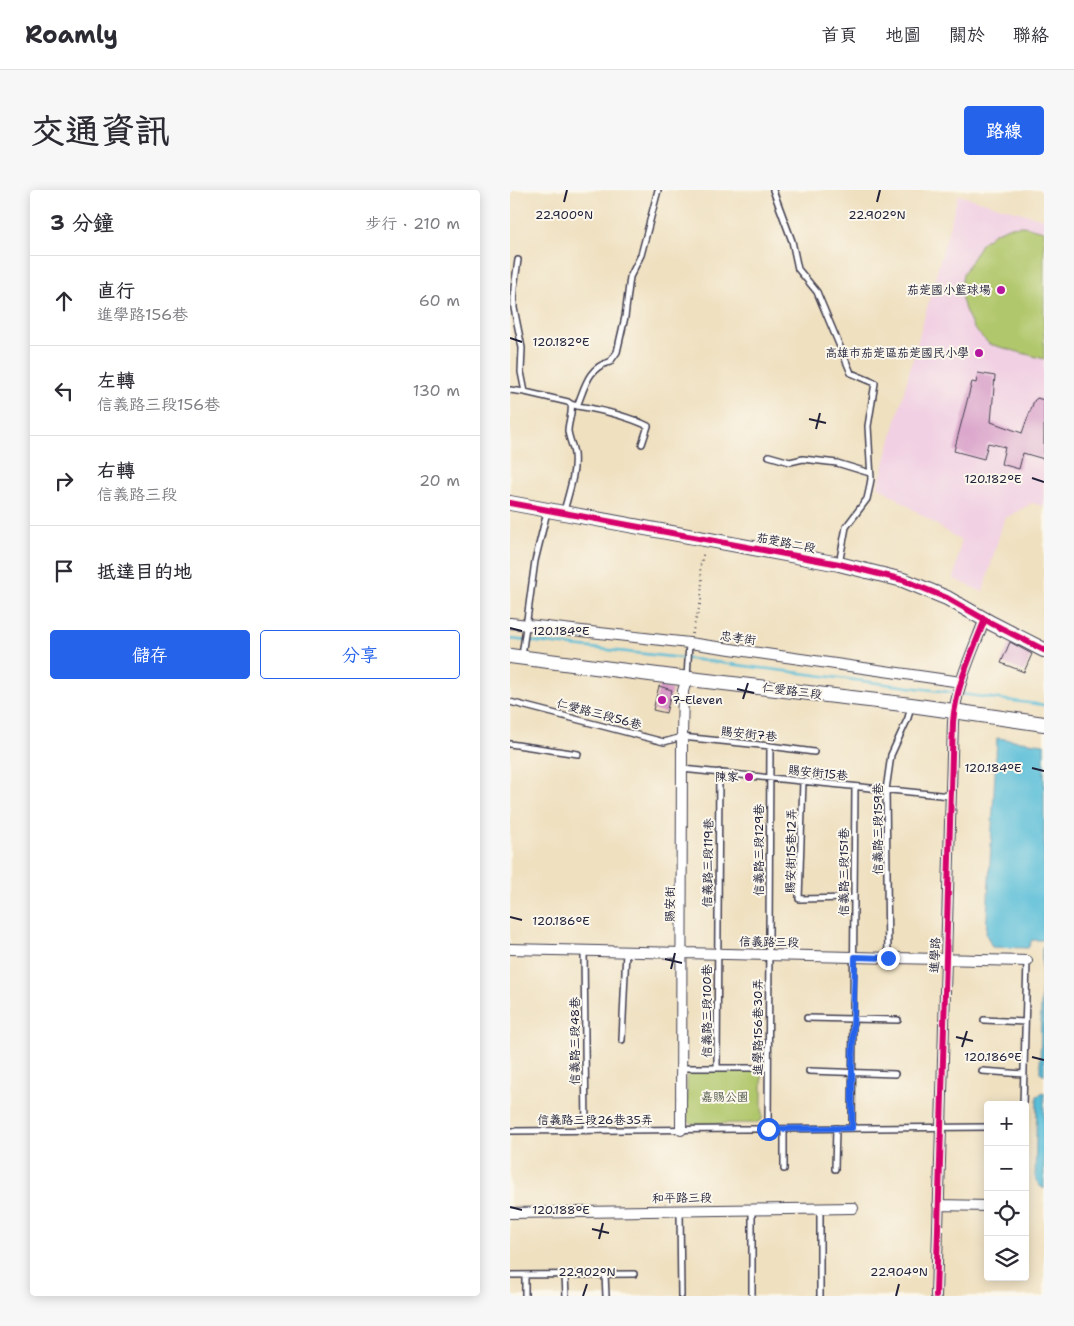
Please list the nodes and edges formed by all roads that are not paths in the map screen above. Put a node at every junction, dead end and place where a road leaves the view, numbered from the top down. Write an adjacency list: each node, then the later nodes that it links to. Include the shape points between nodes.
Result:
1 (773, 190): 9 (lane, via 792,241 798,269 817,292 851,373 874,383 868,426)
2 (658, 191): 6 (lane, via 641,255 630,277 617,352 610,362 593,369)
3 (518, 260): 5 (lane, via 514,308 522,348 521,372)
4 (510, 390): 5 (lane)
5 (525, 392): 6 (lane)
6 (574, 405): 7 (lane, via 615,413 648,426); 12 (lane, via 568,430 574,455 572,479)
7 (642, 444)
8 (769, 456): 9 (lane, via 790,462 803,459 837,463)
9 (870, 473): 13 (lane, via 867,499 846,527)
10 (510, 503): 11 (street, 茄萣路二段)
11 (548, 510): 12 (street, 茄萣路二段); 16 (lane)
12 (564, 512): 13 (street, 茄萣路二段)
13 (839, 564): 14 (street, 茄萣路二段, via 903,580 947,598)
14 (985, 619): 18 (street, 茄萣路二段); 21 (street, 進學路)
15 (510, 623): 16 (street, 忠孝街)
16 (525, 628): 17 (street, 忠孝街); 19 (lane)
17 (689, 647): 20 (lane); 21 (street, 忠孝街)
18 (1044, 650)
19 (518, 654): 20 (street, 仁愛路三段)
20 (687, 673): 23 (street, 仁愛路三段); 26 (street, 賜安街, via 683,691)
21 (960, 684): 24 (street, 進學路)
22 (510, 702): 26 (lane, 仁愛路三段56巷, via 664,742)
23 (911, 705): 24 (street, 仁愛路三段); 36 (lane, 信義路三段159巷, via 890,755)
24 (955, 706): 25 (street, 仁愛路三段); 37 (street, 進學路)
25 (1044, 724)
26 (682, 737): 28 (lane, 賜安街7巷); 31 (street, 賜安街)
27 (510, 744): 30 (lane)
28 (770, 746): 29 (lane, 賜安街7巷); 33 (lane, 信義路三段129巷)
29 (814, 752)
30 (578, 754)
31 (682, 769): 32 (lane, 賜安街15巷); 42 (street, 賜安街)
32 (719, 772): 33 (lane, 賜安街15巷); 43 (lane, 信義路三段119巷)
33 (770, 778): 34 (lane, 賜安街15巷); 44 (lane, 信義路三段129巷)
34 (803, 781): 35 (lane, 賜安街15巷); 38 (lane, 賜安街15巷12弄, via 799,899)
35 (855, 786): 36 (lane, 賜安街15巷); 38 (lane, 信義路三段151巷)
36 (886, 790): 37 (lane, 賜安街15巷); 46 (lane, 信義路三段159巷)
37 (951, 796): 47 (street, 進學路)
38 (853, 898): 45 (lane, 信義路三段151巷)
39 (510, 948): 40 (street, 信義路三段)
40 (584, 950): 41 (street, 信義路三段); 72 (lane, 信義路三段48巷)
41 (626, 951): 42 (street, 信義路三段); 54 (lane)
42 (682, 953): 43 (street, 信義路三段); 55 (street, 賜安街)
43 (717, 954): 44 (street, 信義路三段); 56 (lane, 信義路三段100巷)
44 (769, 955): 45 (street, 信義路三段); 57 (lane, 進學路156巷30弄)
45 (855, 957): 46 (street, 信義路三段); 50 (lane, 信義路三段151巷)
46 (888, 958): 47 (street, 信義路三段)
47 (946, 959): 48 (street, 信義路三段); 64 (street, 進學路)
48 (1027, 961): 53 (lane)
49 (807, 1018): 50 (lane)
50 (854, 1019): 51 (lane); 59 (lane, 信義路三段151巷)
51 (898, 1020)
52 (984, 1020): 53 (lane)
53 (1026, 1022): 62 (lane)
54 (622, 1040)
55 (681, 1068): 56 (lane); 70 (street, 賜安街)
56 (717, 1068): 57 (lane)
57 (768, 1068): 68 (lane, 進學路156巷30弄)
58 (809, 1071): 59 (lane)
59 (852, 1071): 61 (lane); 67 (lane, 信義路三段151巷)
60 (982, 1071): 62 (lane)
61 (894, 1074)
62 (1024, 1074): 63 (lane)
63 (1023, 1101)
64 (941, 1127): 65 (lane, 信義路三段26巷35弄); 67 (lane, 信義路三段26巷35弄); 75 (street, 進學路)
65 (984, 1127)
66 (836, 1128): 67 (lane, 信義路三段26巷35弄); 69 (lane, 信義路三段26巷35弄); 74 (lane)
67 (852, 1128)
68 (768, 1129): 69 (lane, 信義路三段26巷35弄); 70 (lane, 信義路三段26巷35弄)
69 (784, 1129): 73 (lane)
70 (680, 1130): 72 (lane, 信義路三段26巷35弄)
71 (510, 1131): 72 (lane, 信義路三段26巷35弄)
72 (586, 1131)
73 (784, 1169)
74 (835, 1169)
75 (938, 1205): 76 (street); 93 (street, 進學路)
76 (984, 1206)
77 (820, 1208): 78 (street, 和平路三段); 79 (street, 和平路三段); 92 (lane)
78 (853, 1208)
79 (752, 1210): 80 (street, 和平路三段); 91 (lane)
80 (680, 1211): 81 (street, 和平路三段); 90 (lane)
81 (510, 1213)
82 (565, 1274): 83 (lane); 86 (lane); 88 (lane)
83 (605, 1274): 84 (lane); 89 (lane)
84 (634, 1274)
85 (510, 1275): 86 (lane)
86 (524, 1275): 87 (lane)
87 (525, 1296)
88 (566, 1296)
89 (606, 1296)
90 (681, 1296)
91 (752, 1296)
92 (820, 1296)
93 (936, 1296)

